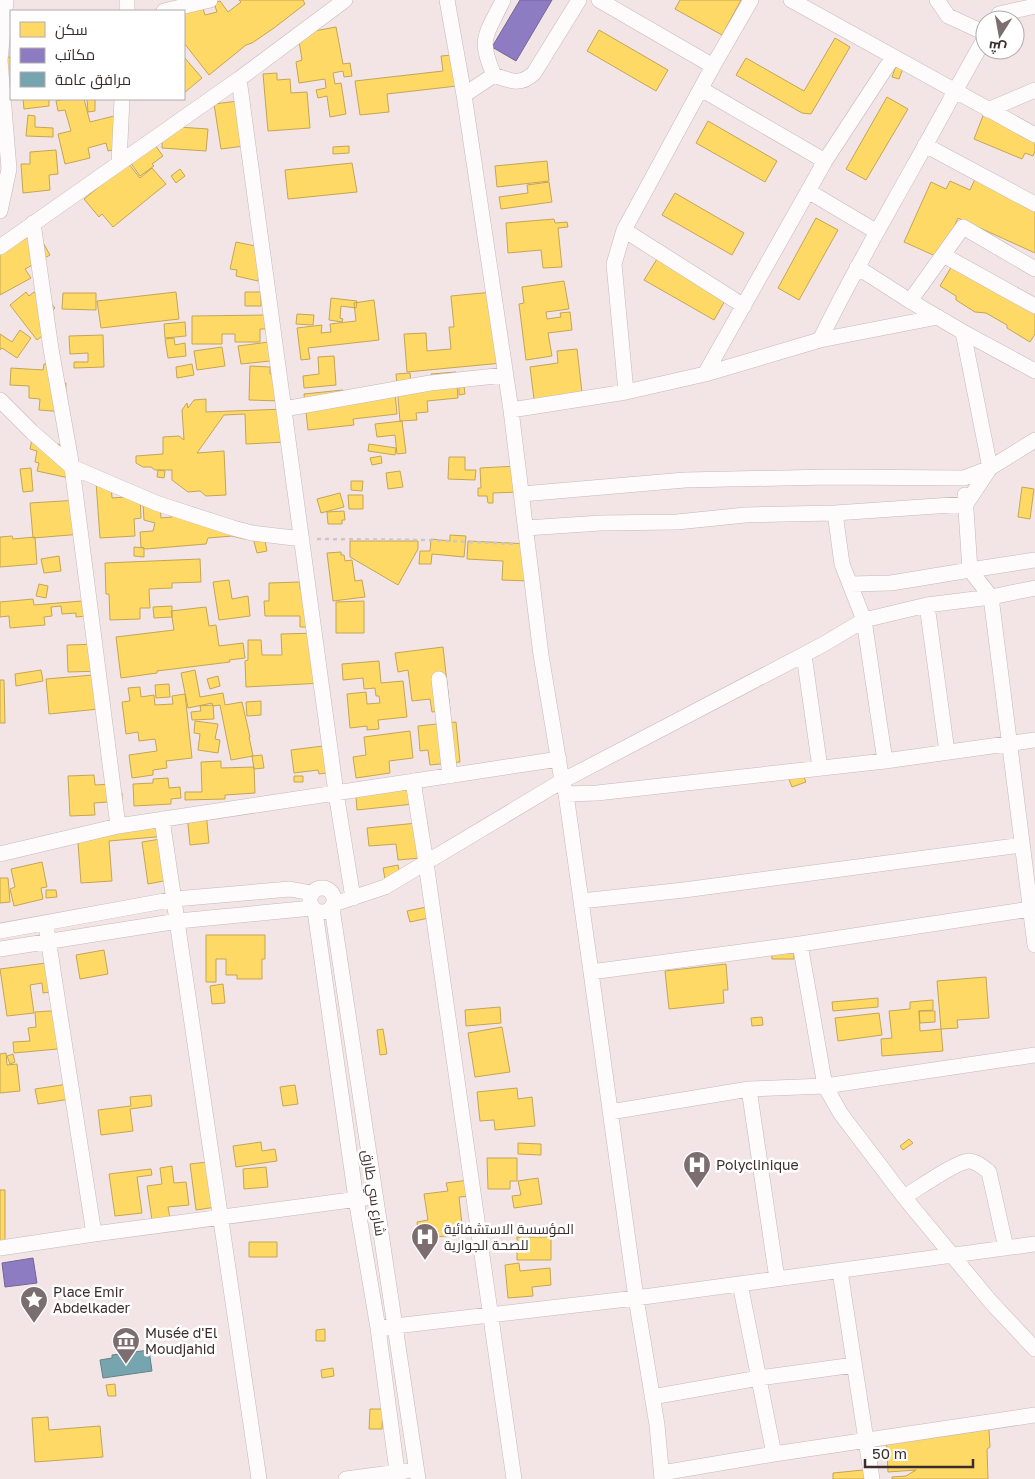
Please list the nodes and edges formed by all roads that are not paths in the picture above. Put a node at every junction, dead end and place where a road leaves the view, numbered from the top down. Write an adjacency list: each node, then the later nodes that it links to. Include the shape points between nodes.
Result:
1 (6, 0): 15 (street)
2 (210, 0): 12 (street)
3 (345, 0): 20 (street)
4 (447, 0): 24 (street)
5 (503, 0): 19 (street, via 484,44)
6 (580, 0): 19 (street, via 534,73 527,79 510,81)
7 (599, 0): 18 (street)
8 (751, 0): 18 (street)
9 (790, 0): 17 (street)
10 (937, 0): 14 (street, via 948,16)
11 (1035, 6): 13 (street)
12 (168, 10)
13 (1005, 10)
14 (975, 28)
15 (7, 49): 33 (street, via 0,60 9,169)
16 (975, 55): 22 (street)
17 (893, 57): 22 (street); 29 (street)
18 (713, 66): 21 (street)
19 (494, 76): 24 (street)
20 (239, 79): 30 (street); 52 (street)
21 (701, 89): 29 (street); 35 (street)
22 (954, 91): 26 (street); 28 (street)
23 (1032, 93): 26 (street)
24 (464, 95): 49 (street)
25 (122, 100): 30 (street)
26 (988, 110): 27 (street)
27 (1035, 136)
28 (926, 145): 32 (street); 36 (street)
29 (825, 161): 31 (street)
30 (119, 163): 34 (street)
31 (808, 192): 36 (street); 42 (street)
32 (1035, 204)
33 (0, 211)
34 (34, 223): 37 (street); 55 (street, via 51,349)
35 (624, 230): 42 (street); 50 (street, via 614,264)
36 (877, 232): 39 (street)
37 (0, 246)
38 (943, 255): 40 (street, via 963,227); 41 (street); 43 (street)
39 (857, 266): 41 (street); 46 (street)
40 (1035, 269)
41 (910, 301): 44 (street)
42 (744, 306): 48 (street)
43 (1035, 306)
44 (938, 317): 45 (street); 46 (street)
45 (962, 332): 47 (street); 56 (street)
46 (820, 340): 48 (street)
47 (1035, 371)
48 (706, 374): 50 (street)
49 (505, 375): 52 (street, via 430,383); 53 (street)
50 (626, 392): 53 (street)
51 (0, 400): 55 (street)
52 (284, 409): 62 (street)
53 (511, 410): 58 (street)
54 (1035, 440): 56 (street)
55 (72, 467): 62 (street, via 156,503 233,528); 83 (street)
56 (990, 468): 57 (street); 59 (street)
57 (964, 478): 58 (street, via 685,480); 59 (street)
58 (522, 494): 61 (street)
59 (966, 504): 60 (street); 64 (street)
60 (835, 513): 61 (street); 65 (street, via 842,564)
61 (526, 528): 75 (street, via 541,655)
62 (302, 539): 81 (street)
63 (1035, 560): 64 (street)
64 (970, 570): 65 (street, via 891,582); 67 (street)
65 (850, 584): 69 (street)
66 (1035, 588): 67 (street)
67 (991, 597): 68 (street); 73 (street)
68 (927, 605): 69 (street); 74 (street)
69 (864, 620): 70 (street); 76 (street)
70 (804, 655): 77 (street); 80 (street)
71 (439, 679): 78 (street)
72 (1035, 740): 73 (street)
73 (1009, 744): 74 (street); 84 (street)
74 (947, 752): 76 (street)
75 (559, 758): 78 (street); 80 (street)
76 (885, 760): 77 (street)
77 (820, 768): 80 (street, via 597,793)
78 (450, 776): 79 (street)
79 (413, 781): 81 (street); 86 (street)
80 (564, 788): 86 (street); 90 (street)
81 (336, 793): 82 (street); 88 (street)
82 (162, 820): 83 (street); 89 (street)
83 (118, 826): 85 (street)
84 (1022, 845): 90 (street); 92 (street)
85 (0, 854)
86 (426, 863): 88 (street, via 384,887); 119 (street)
87 (311, 893): 89 (street, via 290,889); 91 (street, via 326,888 333,894); 93 (street, via 309,901)
88 (352, 898): 91 (street)
89 (175, 899): 94 (street); 95 (street)
90 (581, 901): 101 (street)
91 (333, 906): 93 (street, via 322,913); 106 (street, شارع سي طارق)
92 (1030, 909): 98 (street); 99 (street)
93 (313, 910): 94 (street); 108 (street, شارع سي طارق)
94 (178, 921): 97 (street); 109 (street)
95 (45, 924): 96 (street); 97 (street)
96 (0, 931)
97 (48, 942): 100 (street); 110 (street)
98 (800, 944): 101 (street); 103 (street)
99 (1035, 946)
100 (0, 949)
101 (591, 972): 105 (street)
102 (1035, 1055): 103 (street)
103 (825, 1086): 104 (street); 107 (street, via 841,1114)
104 (749, 1089): 105 (street); 116 (street)
105 (610, 1112): 118 (street)
106 (375, 1197): 108 (street); 120 (street, شارع سي طارق)
107 (904, 1197): 113 (street, via 956,1165 968,1161 978,1164 989,1172); 114 (street)
108 (356, 1199): 109 (street); 121 (street, شارع سي طارق)
109 (220, 1218): 110 (street); 132 (street)
110 (94, 1234): 112 (street)
111 (1035, 1244): 113 (street)
112 (0, 1248)
113 (1006, 1248): 114 (street)
114 (953, 1255): 115 (street); 122 (street, via 990,1302)
115 (840, 1271): 116 (street); 123 (street)
116 (777, 1279): 117 (street)
117 (740, 1284): 118 (street); 124 (street)
118 (636, 1298): 119 (street); 125 (street)
119 (490, 1315): 120 (street); 134 (street)
120 (396, 1326): 121 (street); 129 (street, شارع سي طارق)
121 (378, 1328): 130 (street, شارع سي طارق)
122 (1035, 1349)
123 (854, 1365): 124 (street); 127 (street)
124 (759, 1378): 125 (street); 128 (street)
125 (652, 1397): 131 (street)
126 (1035, 1415): 127 (street)
127 (865, 1440): 128 (street); 135 (street)
128 (774, 1454): 131 (street)
129 (417, 1474): 130 (street)
130 (398, 1475): 133 (street)
131 (662, 1476)
132 (259, 1479)
133 (346, 1479)
134 (514, 1479)
135 (872, 1479)

